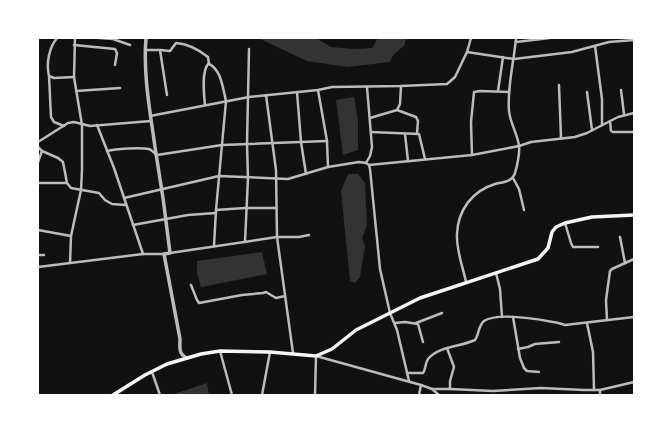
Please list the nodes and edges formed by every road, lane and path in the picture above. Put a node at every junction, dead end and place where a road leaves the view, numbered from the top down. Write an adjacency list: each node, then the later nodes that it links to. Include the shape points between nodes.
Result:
1 (57, 38): 20 (street, via 49,53)
2 (75, 38): 9 (street)
3 (99, 38): 10 (street, via 113,39)
4 (146, 38): 13 (street)
5 (471, 38): 15 (street)
6 (550, 38): 7 (street)
7 (516, 40): 17 (street)
8 (634, 40): 11 (street)
9 (74, 45): 19 (street, via 115,48); 21 (street)
10 (130, 45)
11 (595, 46): 17 (street, via 566,53); 48 (street, via 602,99)
12 (249, 49): 35 (street)
13 (145, 50): 14 (street); 41 (street)
14 (160, 50): 18 (street, via 170,51 176,43 190,45 208,57); 33 (street)
15 (467, 52): 16 (street); 23 (street, via 455,77 447,84)
16 (503, 57): 17 (street); 30 (street)
17 (514, 58): 31 (street)
18 (209, 62): 36 (street, via 216,69); 37 (street, via 205,71)
19 (115, 65)
20 (49, 76): 21 (street); 47 (street, via 51,117 54,122)
21 (74, 77): 28 (street)
22 (559, 85): 54 (street)
23 (401, 86): 24 (street); 38 (street)
24 (367, 87): 26 (street, via 332,87); 42 (street)
25 (120, 88): 28 (street)
26 (318, 90): 29 (street); 55 (street)
27 (622, 90): 40 (street)
28 (76, 91): 45 (street)
29 (298, 92): 34 (street); 58 (street)
30 (498, 92): 31 (street); 66 (street, via 477,91 473,95)
31 (509, 92): 61 (street, via 509,112)
32 (587, 92): 49 (street)
33 (167, 95)
34 (266, 95): 35 (street); 57 (street)
35 (249, 97): 36 (street); 59 (street)
36 (226, 101): 37 (street); 60 (street)
37 (205, 105): 41 (street)
38 (397, 110): 42 (street); 52 (street, via 416,117)
39 (634, 113): 40 (street)
40 (624, 114): 44 (street)
41 (150, 116): 43 (street)
42 (370, 118): 50 (street)
43 (151, 121): 46 (street); 65 (street)
44 (610, 121): 48 (street); 51 (street, via 613,132)
45 (82, 125): 46 (street); 47 (street, via 74,122); 80 (street)
46 (96, 125): 64 (street)
47 (64, 126): 56 (street)
48 (602, 126): 49 (street)
49 (592, 130): 54 (street, via 575,137)
50 (371, 132): 53 (street); 70 (street, via 372,148)
51 (634, 132)
52 (417, 133): 53 (street); 67 (street, via 420,135)
53 (405, 134): 68 (street)
54 (561, 138): 61 (street)
55 (327, 141): 58 (street); 71 (street)
56 (38, 142)
57 (273, 142): 58 (street); 59 (street); 75 (street)
58 (301, 142): 72 (street)
59 (247, 144): 60 (street); 74 (street)
60 (222, 145): 65 (street); 73 (street)
61 (519, 146): 66 (street); 76 (street, via 516,171)
62 (38, 147): 63 (street)
63 (42, 151): 69 (street); 78 (street, via 63,162)
64 (107, 151): 65 (street, via 119,148 149,149); 81 (street)
65 (157, 155): 79 (street)
66 (472, 155): 67 (street)
67 (425, 159): 68 (street)
68 (408, 161): 70 (street)
69 (38, 162)
70 (367, 164): 71 (street, via 359,162); 112 (street, via 370,169 380,269)
71 (328, 167): 72 (street)
72 (306, 174): 75 (street, via 288,179)
73 (218, 176): 74 (street); 79 (street); 86 (street)
74 (248, 178): 75 (street); 83 (street)
75 (276, 178): 84 (street)
76 (512, 178): 85 (street, via 519,189); 109 (street, via 486,187 466,205 457,234)
77 (38, 183): 78 (street)
78 (67, 183): 80 (street, via 71,188)
79 (162, 189): 81 (street); 88 (street)
80 (81, 190): 82 (street, via 98,193 112,204); 93 (street)
81 (124, 198): 82 (street)
82 (126, 205): 90 (street)
83 (245, 208): 84 (street); 86 (street); 96 (street)
84 (276, 208): 95 (street)
85 (524, 210)
86 (216, 212): 88 (street); 97 (street)
87 (634, 215): 89 (main road, via 600,216)
88 (166, 219): 90 (street); 99 (street)
89 (565, 223): 98 (street, via 573,247); 108 (main road, via 552,232 548,248 538,259)
90 (133, 225): 100 (street)
91 (38, 230): 93 (street)
92 (309, 235): 95 (street)
93 (71, 236): 105 (street)
94 (620, 237): 106 (street)
95 (277, 238): 96 (street); 111 (street)
96 (245, 242): 97 (street)
97 (214, 246): 99 (street)
98 (598, 246)
99 (170, 253): 101 (street)
100 (142, 254): 101 (street); 105 (street)
101 (164, 254): 129 (street, via 180,348 182,355)
102 (38, 255): 103 (street)
103 (44, 255)
104 (634, 259): 106 (street)
105 (70, 263): 107 (street)
106 (625, 263): 117 (street, via 610,271 606,300)
107 (38, 267)
108 (496, 273): 109 (main road); 114 (street)
109 (466, 282): 112 (main road, via 420,298)
110 (191, 285): 111 (street, via 200,303 263,292 276,298)
111 (285, 296): 127 (street)
112 (390, 313): 118 (street); 128 (main road, via 356,330 332,349)
113 (442, 313): 119 (street)
114 (502, 317): 116 (street); 123 (street, via 484,321 474,340)
115 (634, 317): 117 (street)
116 (513, 318): 120 (street, via 562,325); 124 (street)
117 (607, 320): 120 (street)
118 (394, 323): 119 (street); 132 (street)
119 (416, 323): 121 (street)
120 (588, 323): 138 (street, via 594,362)
121 (423, 342)
122 (559, 342): 124 (street, via 535,344)
123 (447, 348): 132 (street, via 429,358 423,373); 136 (street, via 454,367)
124 (518, 349): 131 (street, via 524,368 531,372)
125 (220, 351): 126 (main road); 129 (main road); 142 (street)
126 (270, 352): 127 (main road); 143 (street)
127 (293, 354): 128 (main road)
128 (316, 356): 133 (street); 144 (street)
129 (187, 358): 130 (main road)
130 (152, 372): 140 (main road); 141 (street)
131 (539, 372)
132 (407, 373): 133 (street)
133 (408, 381): 135 (street)
134 (634, 382): 139 (street)
135 (422, 385): 137 (street); 145 (street)
136 (450, 389): 137 (street); 138 (street)
137 (433, 390): 146 (street); 147 (street)
138 (594, 390): 139 (street)
139 (600, 390): 148 (street)
140 (116, 394)
141 (160, 395)
142 (232, 395)
143 (262, 395)
144 (315, 395)
145 (419, 395)
146 (433, 395)
147 (439, 395)
148 (600, 395)

